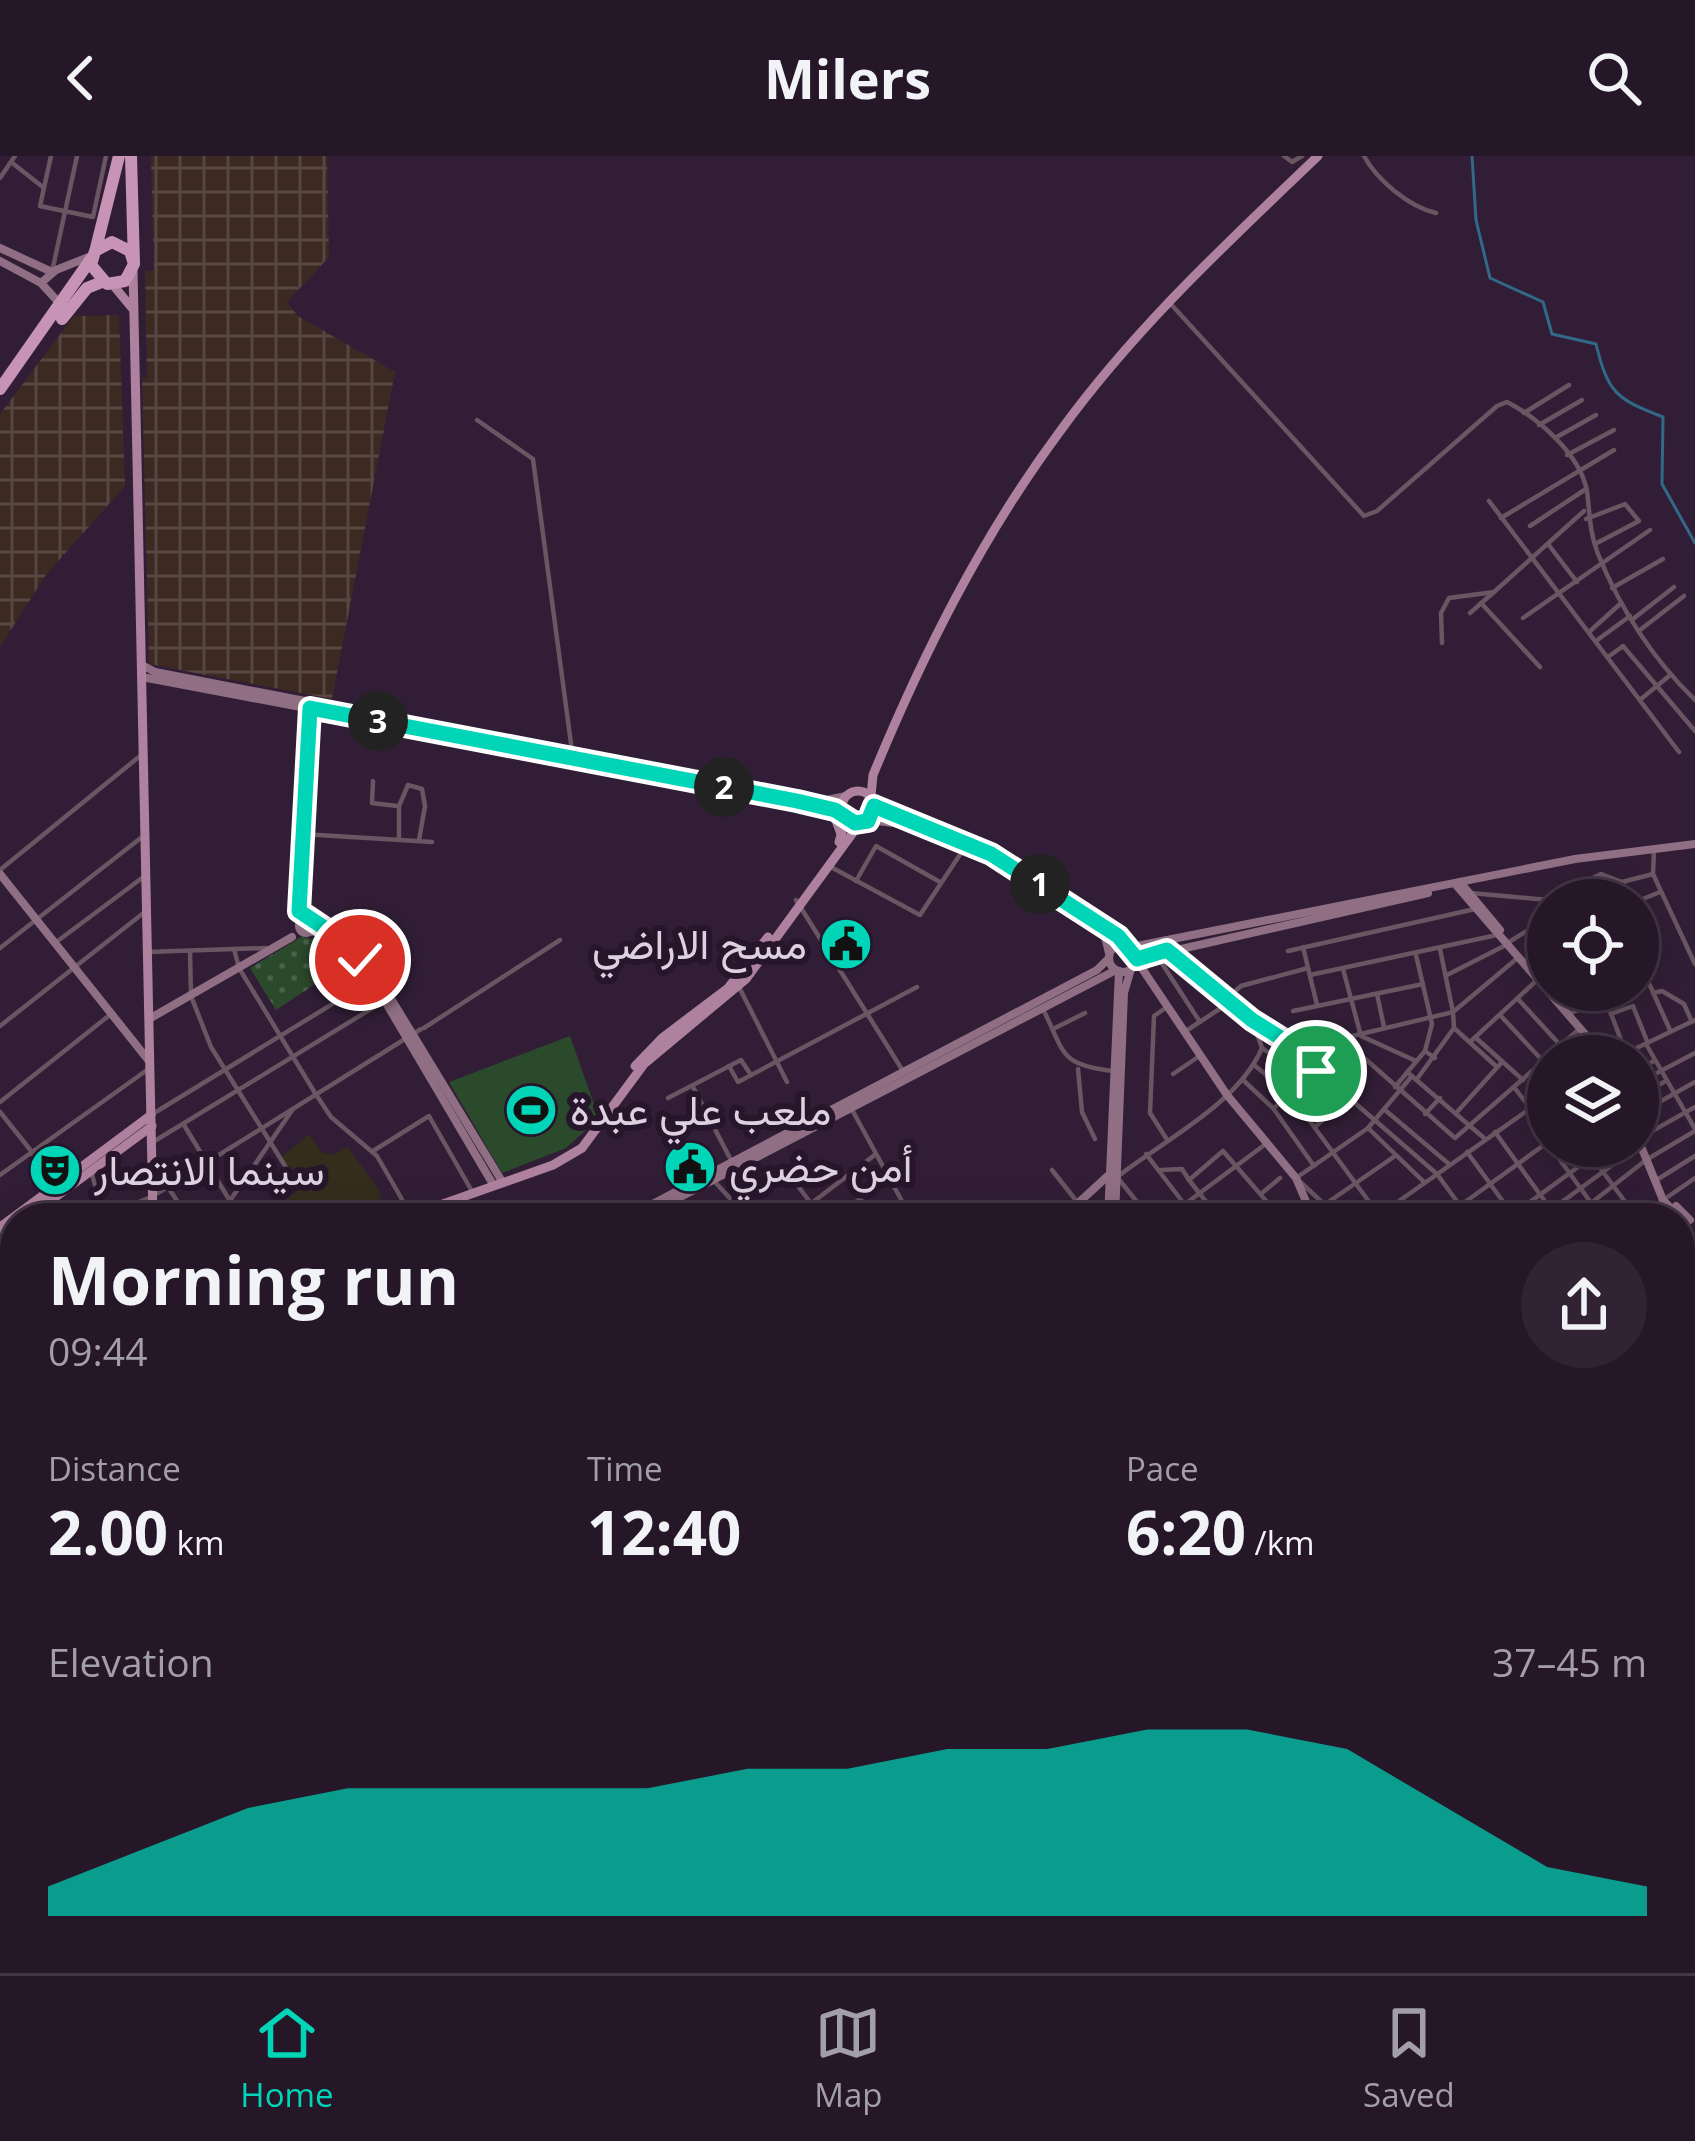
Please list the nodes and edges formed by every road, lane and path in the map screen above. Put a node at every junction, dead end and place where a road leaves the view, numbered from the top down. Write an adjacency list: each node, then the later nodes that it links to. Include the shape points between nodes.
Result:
1 (51, 156): 12 (street)
2 (77, 156): 13 (street)
3 (106, 156): 13 (street, via 93,218)
4 (119, 156): 16 (highway)
5 (131, 156): 18 (highway)
6 (1284, 156): 7 (street)
7 (1302, 156)
8 (1318, 156): 22 (main road)
9 (1364, 156): 14 (street, via 1382,184)
10 (14, 159): 11 (street); 12 (street)
11 (0, 178)
12 (44, 188): 13 (street, via 40,206)
13 (65, 212): 19 (street)
14 (1436, 213)
15 (0, 248): 19 (street)
16 (93, 255): 18 (highway, via 119,243); 19 (street); 20 (highway, via 93,272); 23 (highway)
17 (0, 261): 21 (street)
18 (133, 267): 20 (highway); 24 (main road)
19 (52, 272): 21 (street)
20 (107, 283): 24 (main road); 28 (highway, via 80,295)
21 (41, 284): 23 (street)
22 (1168, 301): 29 (street, via 1364,516 1502,403); 76 (main road, via 1008,505 919,670)
23 (62, 306): 26 (highway)
24 (134, 313): 66 (main road)
25 (1569, 386): 29 (street)
26 (0, 389)
27 (1582, 400): 32 (street)
28 (0, 401)
29 (1524, 412): 32 (street)
30 (1596, 415): 34 (street)
31 (478, 420): 73 (street, via 532,459)
32 (1539, 424): 34 (street)
33 (1614, 430): 36 (street)
34 (1555, 438): 36 (street)
35 (1614, 450): 37 (street)
36 (1568, 455): 37 (street)
37 (1576, 470): 38 (street); 41 (street)
38 (1586, 489): 40 (street); 42 (street)
39 (1489, 501): 41 (street)
40 (1585, 515): 44 (street); 45 (street); 45 (street, via 1625,504 1639,521)
41 (1501, 518): 46 (street)
42 (1530, 526)
43 (1650, 530): 48 (street)
44 (1547, 543): 46 (street); 49 (street)
45 (1594, 544): 48 (street)
46 (1529, 558): 52 (street); 53 (street)
47 (1663, 559): 51 (street)
48 (1603, 565): 49 (street); 51 (street)
49 (1577, 582): 53 (street)
50 (1674, 586): 58 (street)
51 (1612, 587): 56 (street)
52 (1493, 592): 55 (street); 63 (street, via 1449,598)
53 (1559, 594): 59 (street); 61 (street)
54 (1684, 596): 60 (street)
55 (1481, 603): 57 (street); 65 (street)
56 (1621, 603): 58 (street); 61 (street)
57 (1470, 613)
58 (1631, 617): 60 (street); 62 (street)
59 (1523, 618)
60 (1640, 631): 67 (street)
61 (1589, 632): 62 (street)
62 (1596, 641): 64 (street)
63 (1442, 643)
64 (1608, 657): 68 (street, via 1623,646); 69 (street)
65 (1540, 667)
66 (142, 671): 71 (street); 73 (street); 75 (main road)
67 (1670, 676): 68 (street); 70 (street)
68 (1656, 686): 69 (street); 72 (street)
69 (1641, 699): 74 (street)
70 (1695, 700)
71 (310, 708): 79 (street); 84 (street)
72 (1695, 731)
73 (572, 751): 78 (street, via 822,801)
74 (1679, 752)
75 (142, 756): 85 (main road); 94 (street)
76 (873, 776): 78 (main road); 80 (main road)
77 (373, 781): 81 (street, via 371,803)
78 (851, 793): 80 (main road); 82 (main road)
79 (797, 801): 82 (street); 87 (main road, via 834,815)
80 (873, 801): 83 (main road); 117 (street, via 991,854)
81 (399, 806): 86 (street); 88 (street, via 408,785 422,789)
82 (845, 816): 83 (main road); 87 (main road)
83 (864, 822): 91 (street); 93 (main road)
84 (302, 834): 86 (street); 111 (street)
85 (145, 835): 97 (main road); 110 (street)
86 (399, 838): 88 (street)
87 (841, 839): 107 (main road)
88 (419, 840): 89 (street)
89 (433, 842)
90 (1695, 844): 92 (street)
91 (965, 847): 103 (street); 129 (street, via 1104,933)
92 (1654, 852): 96 (street); 104 (street, via 1575,859)
93 (829, 866): 102 (street); 107 (main road)
94 (0, 872): 110 (street)
95 (1601, 874): 98 (street); 99 (street); 100 (street)
96 (1653, 874): 101 (street); 105 (street)
97 (146, 876): 109 (main road); 115 (street)
98 (1593, 879)
99 (1603, 879)
100 (1614, 879)
101 (1634, 879)
102 (856, 881): 103 (street, via 918,915); 103 (street, via 876,846)
103 (942, 883)
104 (1461, 886): 106 (street); 108 (street); 116 (street); 117 (street); 123 (street)
105 (1660, 892): 133 (street)
106 (1527, 898)
107 (798, 903): 144 (main road); 169 (street)
108 (1475, 909): 113 (street); 118 (street)
109 (146, 911): 126 (main road); 134 (street)
110 (35, 918): 115 (street); 119 (street)
111 (304, 923): 120 (street); 136 (street, via 334,934)
112 (1527, 932): 116 (street)
113 (1497, 935): 116 (street); 122 (street)
114 (560, 940): 189 (street)
115 (55, 943): 134 (street)
116 (1507, 943): 130 (street); 141 (street)
117 (1130, 946): 129 (street); 131 (street)
118 (1304, 947): 125 (street); 140 (street)
119 (0, 948)
120 (272, 948): 121 (street); 135 (street)
121 (234, 949): 124 (street); 135 (street)
122 (1440, 949): 127 (street); 141 (street)
123 (1167, 950): 131 (street); 155 (street)
124 (190, 951): 126 (street); 151 (street)
125 (1288, 951)
126 (147, 952): 171 (main road)
127 (1416, 955): 138 (street); 145 (street)
128 (1527, 955): 130 (street)
129 (1109, 956): 139 (street); 214 (street, via 1097,970)
130 (1521, 958): 132 (street); 164 (street)
131 (1135, 963): 137 (street); 139 (street); 297 (street, via 1124,993)
132 (1527, 964)
133 (1695, 964)
134 (75, 966): 166 (street); 175 (street)
135 (239, 968): 151 (street); 187 (street)
136 (366, 968): 143 (street); 189 (street)
137 (1144, 969): 158 (street); 174 (street, via 1159,958)
138 (1343, 969): 140 (street); 152 (street)
139 (1118, 971): 142 (street); 147 (street)
140 (1309, 972): 155 (street, via 1241,986); 156 (street)
141 (1445, 975): 164 (street)
142 (1095, 978): 147 (street, via 1114,982); 157 (street)
143 (370, 981): 154 (street); 187 (street)
144 (737, 984): 203 (street); 308 (main road, via 650,1058 582,1148)
145 (1423, 984): 149 (street); 170 (street)
146 (916, 987): 169 (street)
147 (1119, 992): 213 (street)
148 (1659, 992): 173 (street, via 1684,1004)
149 (1377, 994): 152 (street); 176 (street)
150 (1527, 994): 153 (street)
151 (191, 996): 171 (street); 211 (street)
152 (1350, 999): 156 (street); 188 (street)
153 (1518, 999): 168 (street); 182 (street)
154 (384, 1001): 189 (street); 200 (street)
155 (1228, 1001): 172 (street); 174 (street)
156 (1318, 1005): 163 (street)
157 (1042, 1006): 179 (street); 214 (street)
158 (1168, 1007): 180 (street); 261 (street, via 1154,1016 1150,1113)
159 (1659, 1007): 181 (street)
160 (1567, 1011): 178 (street)
161 (1610, 1011): 167 (street)
162 (1085, 1012): 179 (street)
163 (1293, 1012)
164 (1453, 1012): 170 (street); 177 (street)
165 (1571, 1012): 178 (street)
166 (111, 1014): 204 (street); 237 (street)
167 (1611, 1014): 185 (street); 186 (street, via 1633,1006)
168 (1500, 1015): 192 (street); 193 (street)
169 (870, 1016): 203 (street); 214 (street)
170 (1431, 1017): 176 (street); 197 (street)
171 (149, 1019): 204 (main road)
172 (1252, 1020): 195 (street); 196 (street)
173 (1694, 1021): 181 (street)
174 (1200, 1022): 180 (street)
175 (0, 1026)
176 (1384, 1028): 188 (street)
177 (1454, 1028): 192 (street); 201 (street)
178 (1581, 1028): 183 (street); 184 (street)
179 (1053, 1029): 209 (street)
180 (1186, 1031): 199 (street)
181 (1670, 1032): 190 (street)
182 (1551, 1035)
183 (1573, 1035)
184 (1588, 1035)
185 (1617, 1035)
186 (1644, 1035)
187 (280, 1036): 200 (street); 211 (street)
188 (1361, 1036): 191 (street); 202 (street)
189 (410, 1037): 231 (street); 308 (street)
190 (1659, 1038)
191 (1345, 1040): 194 (street); 229 (street)
192 (1473, 1040): 207 (street)
193 (1527, 1040)
194 (1337, 1044): 196 (street); 206 (street)
195 (1262, 1048): 205 (street); 219 (street)
196 (1298, 1049): 206 (street)
197 (1425, 1051): 201 (street); 202 (street)
198 (1695, 1053): 212 (street)
199 (1201, 1055): 215 (street); 233 (street)
200 (291, 1057): 230 (street); 231 (street)
201 (1435, 1058): 217 (street)
202 (1416, 1061): 217 (street)
203 (777, 1063): 216 (street); 223 (street)
204 (150, 1065): 253 (main road); 268 (street)
205 (1254, 1065): 220 (street); 234 (street)
206 (1314, 1065): 219 (street); 228 (street)
207 (1499, 1065): 221 (street); 247 (street)
208 (729, 1066): 216 (street, via 741,1060); 216 (street, via 738,1082); 226 (street)
209 (1078, 1067): 213 (street); 260 (street, via 1082,1112)
210 (1659, 1067): 212 (street)
211 (225, 1071): 230 (street); 253 (street)
212 (1661, 1071): 222 (street)
213 (1115, 1072): 297 (street)
214 (905, 1073): 239 (street)
215 (1173, 1074)
216 (752, 1075)
217 (1412, 1076): 229 (street); 236 (street)
218 (1527, 1076): 221 (street)
219 (1304, 1077): 234 (street)
220 (1243, 1080): 233 (street); 243 (street)
221 (1523, 1080): 227 (street)
222 (1666, 1080): 225 (street); 232 (street)
223 (787, 1082)
224 (1695, 1082): 232 (street)
225 (1659, 1084)
226 (692, 1086): 235 (street); 277 (street)
227 (1514, 1088): 240 (street); 251 (street)
228 (1336, 1089)
229 (1397, 1089): 244 (street); 249 (street)
230 (238, 1091): 252 (street); 254 (street)
231 (314, 1093): 241 (street); 266 (street)
232 (1674, 1093): 238 (street); 248 (street)
233 (1227, 1094): 261 (street); 300 (street)
234 (1290, 1094): 243 (street); 255 (street)
235 (668, 1098)
236 (1440, 1098): 247 (street); 249 (street)
237 (0, 1102)
238 (1659, 1102)
239 (848, 1103): 271 (street); 277 (street)
240 (1527, 1105)
241 (295, 1106): 254 (street); 264 (street)
242 (1695, 1107): 248 (street)
243 (1273, 1108): 281 (street)
244 (1385, 1109): 250 (street); 279 (street)
245 (1527, 1109): 259 (street)
246 (0, 1112): 268 (street)
247 (1457, 1112): 251 (street)
248 (1686, 1113): 257 (street); 258 (street)
249 (1425, 1114): 251 (street, via 1455,1138)
250 (1376, 1121): 255 (street, via 1348,1097); 256 (street); 295 (street)
251 (1470, 1124): 262 (street)
252 (184, 1125): 263 (street); 276 (street)
253 (144, 1127): 263 (main road); 291 (main road); 316 (main road)
254 (259, 1127): 264 (street); 276 (street)
255 (1315, 1127): 269 (street)
256 (1368, 1128): 269 (street); 273 (street)
257 (1659, 1129)
258 (1695, 1130): 270 (street)
259 (1495, 1132): 262 (street); 278 (street)
260 (1095, 1138)
261 (1166, 1138): 272 (street)
262 (1484, 1138): 267 (street)
263 (153, 1142): 317 (main road)
264 (268, 1142): 288 (street); 319 (street)
265 (1263, 1146): 280 (street)
266 (373, 1151): 312 (street, via 429,1116); 327 (street)
267 (1466, 1151): 279 (street); 307 (street)
268 (32, 1152): 296 (street); 316 (street)
269 (1333, 1152): 281 (street); 306 (street)
270 (1659, 1152)
271 (876, 1154): 298 (street); 332 (street)
272 (1146, 1154): 290 (street); 297 (street)
273 (1395, 1156): 305 (street); 306 (street)
274 (1695, 1156): 304 (street)
275 (1527, 1158): 278 (street)
276 (206, 1163): 309 (street); 319 (street)
277 (734, 1164): 302 (street); 329 (street)
278 (1518, 1164): 307 (street); 314 (street)
279 (1449, 1165): 295 (street)
280 (1237, 1166): 303 (street, via 1223,1151); 313 (street); 315 (street)
281 (1314, 1166): 300 (street)
282 (1565, 1167): 294 (street)
283 (1578, 1167): 294 (street)
284 (1599, 1167): 292 (street)
285 (1609, 1167): 292 (street)
286 (1638, 1167): 310 (street)
287 (1649, 1167): 304 (street)
288 (287, 1169)
289 (1052, 1170): 335 (street)
290 (1161, 1170): 303 (street, via 1182,1169); 339 (street)
291 (91, 1171): 316 (main road); 323 (street)
292 (1603, 1172): 310 (street); 311 (street)
293 (788, 1173): 332 (street)
294 (1569, 1173): 311 (street); 314 (street)
295 (1437, 1174): 305 (street); 347 (street)
296 (0, 1175)
297 (1113, 1176): 335 (street); 336 (street); 337 (street); 338 (street)
298 (889, 1178): 333 (street); 334 (street)
299 (1280, 1178): 313 (street)
300 (1296, 1178): 343 (street); 344 (street)
301 (1695, 1178): 318 (street)
302 (712, 1179): 330 (street); 331 (street)
303 (1189, 1180): 315 (street)
304 (1655, 1181): 318 (street)
305 (1424, 1182): 346 (street)
306 (1355, 1183): 344 (street); 345 (street)
307 (1490, 1184): 348 (street); 349 (street)
308 (498, 1185): 312 (main road)
309 (168, 1187): 317 (street); 326 (street)
310 (1614, 1188): 354 (street); 355 (street)
311 (1580, 1189): 352 (street); 353 (street)
312 (473, 1193): 328 (main road)
313 (1262, 1193): 342 (street)
314 (1540, 1194): 350 (street); 351 (street)
315 (1200, 1195): 340 (street); 341 (street)
316 (50, 1196): 320 (main road); 321 (main road); 322 (street)
317 (153, 1196): 324 (street); 325 (main road)
318 (1664, 1197): 356 (street); 357 (street)
319 (230, 1201)
320 (39, 1203)
321 (42, 1203)
322 (52, 1203)
323 (99, 1203)
324 (137, 1203)
325 (153, 1203)
326 (178, 1203)
327 (400, 1203)
328 (450, 1203)
329 (656, 1203)
330 (668, 1203)
331 (734, 1203)
332 (812, 1203)
333 (855, 1203)
334 (904, 1203)
335 (1078, 1203)
336 (1082, 1203)
337 (1113, 1203)
338 (1137, 1203)
339 (1184, 1203)
340 (1187, 1203)
341 (1207, 1203)
342 (1270, 1203)
343 (1307, 1203)
344 (1327, 1203)
345 (1369, 1203)
346 (1397, 1203)
347 (1459, 1203)
348 (1464, 1203)
349 (1503, 1203)
350 (1529, 1203)
351 (1546, 1203)
352 (1561, 1203)
353 (1591, 1203)
354 (1593, 1203)
355 (1626, 1203)
356 (1656, 1203)
357 (1669, 1203)

